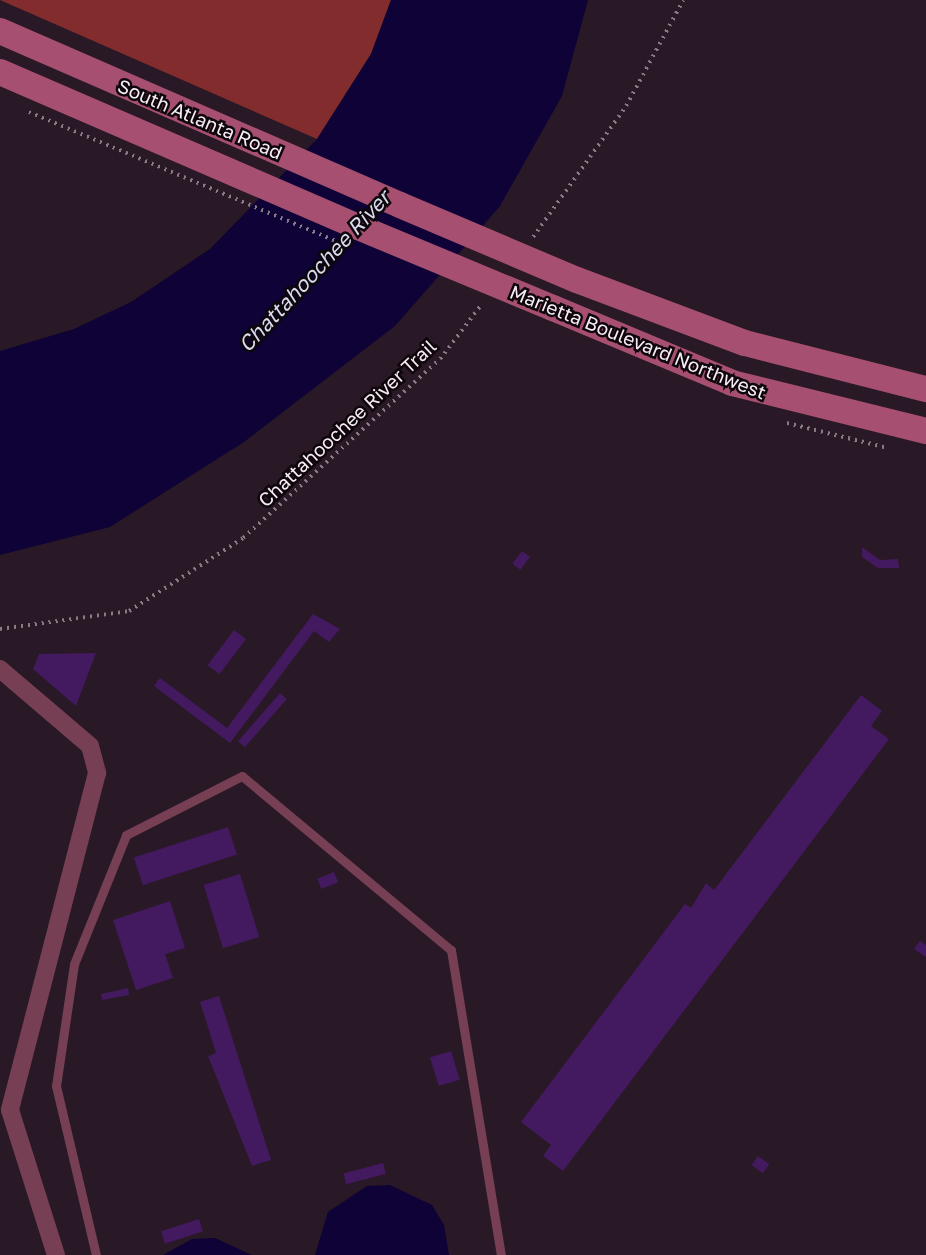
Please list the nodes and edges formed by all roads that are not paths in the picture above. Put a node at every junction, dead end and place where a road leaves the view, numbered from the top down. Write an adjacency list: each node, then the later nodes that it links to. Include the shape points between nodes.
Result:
1 (0, 32): 3 (main road, South Atlanta Road)
2 (0, 72): 4 (main road, South Atlanta Road)
3 (400, 205): 5 (main road, Marietta Boulevard Northwest, bridge, via 577,280 745,343)
4 (353, 236): 6 (main road, Marietta Boulevard Northwest, bridge, via 553,308 732,383)
5 (926, 389)
6 (926, 431)
7 (0, 669): 8 (street, via 90,746 97,773 10,1110)
8 (56, 1255)
9 (96, 1255): 10 (lane, via 56,1086 74,964 126,835 242,776 451,950)
10 (500, 1255)

